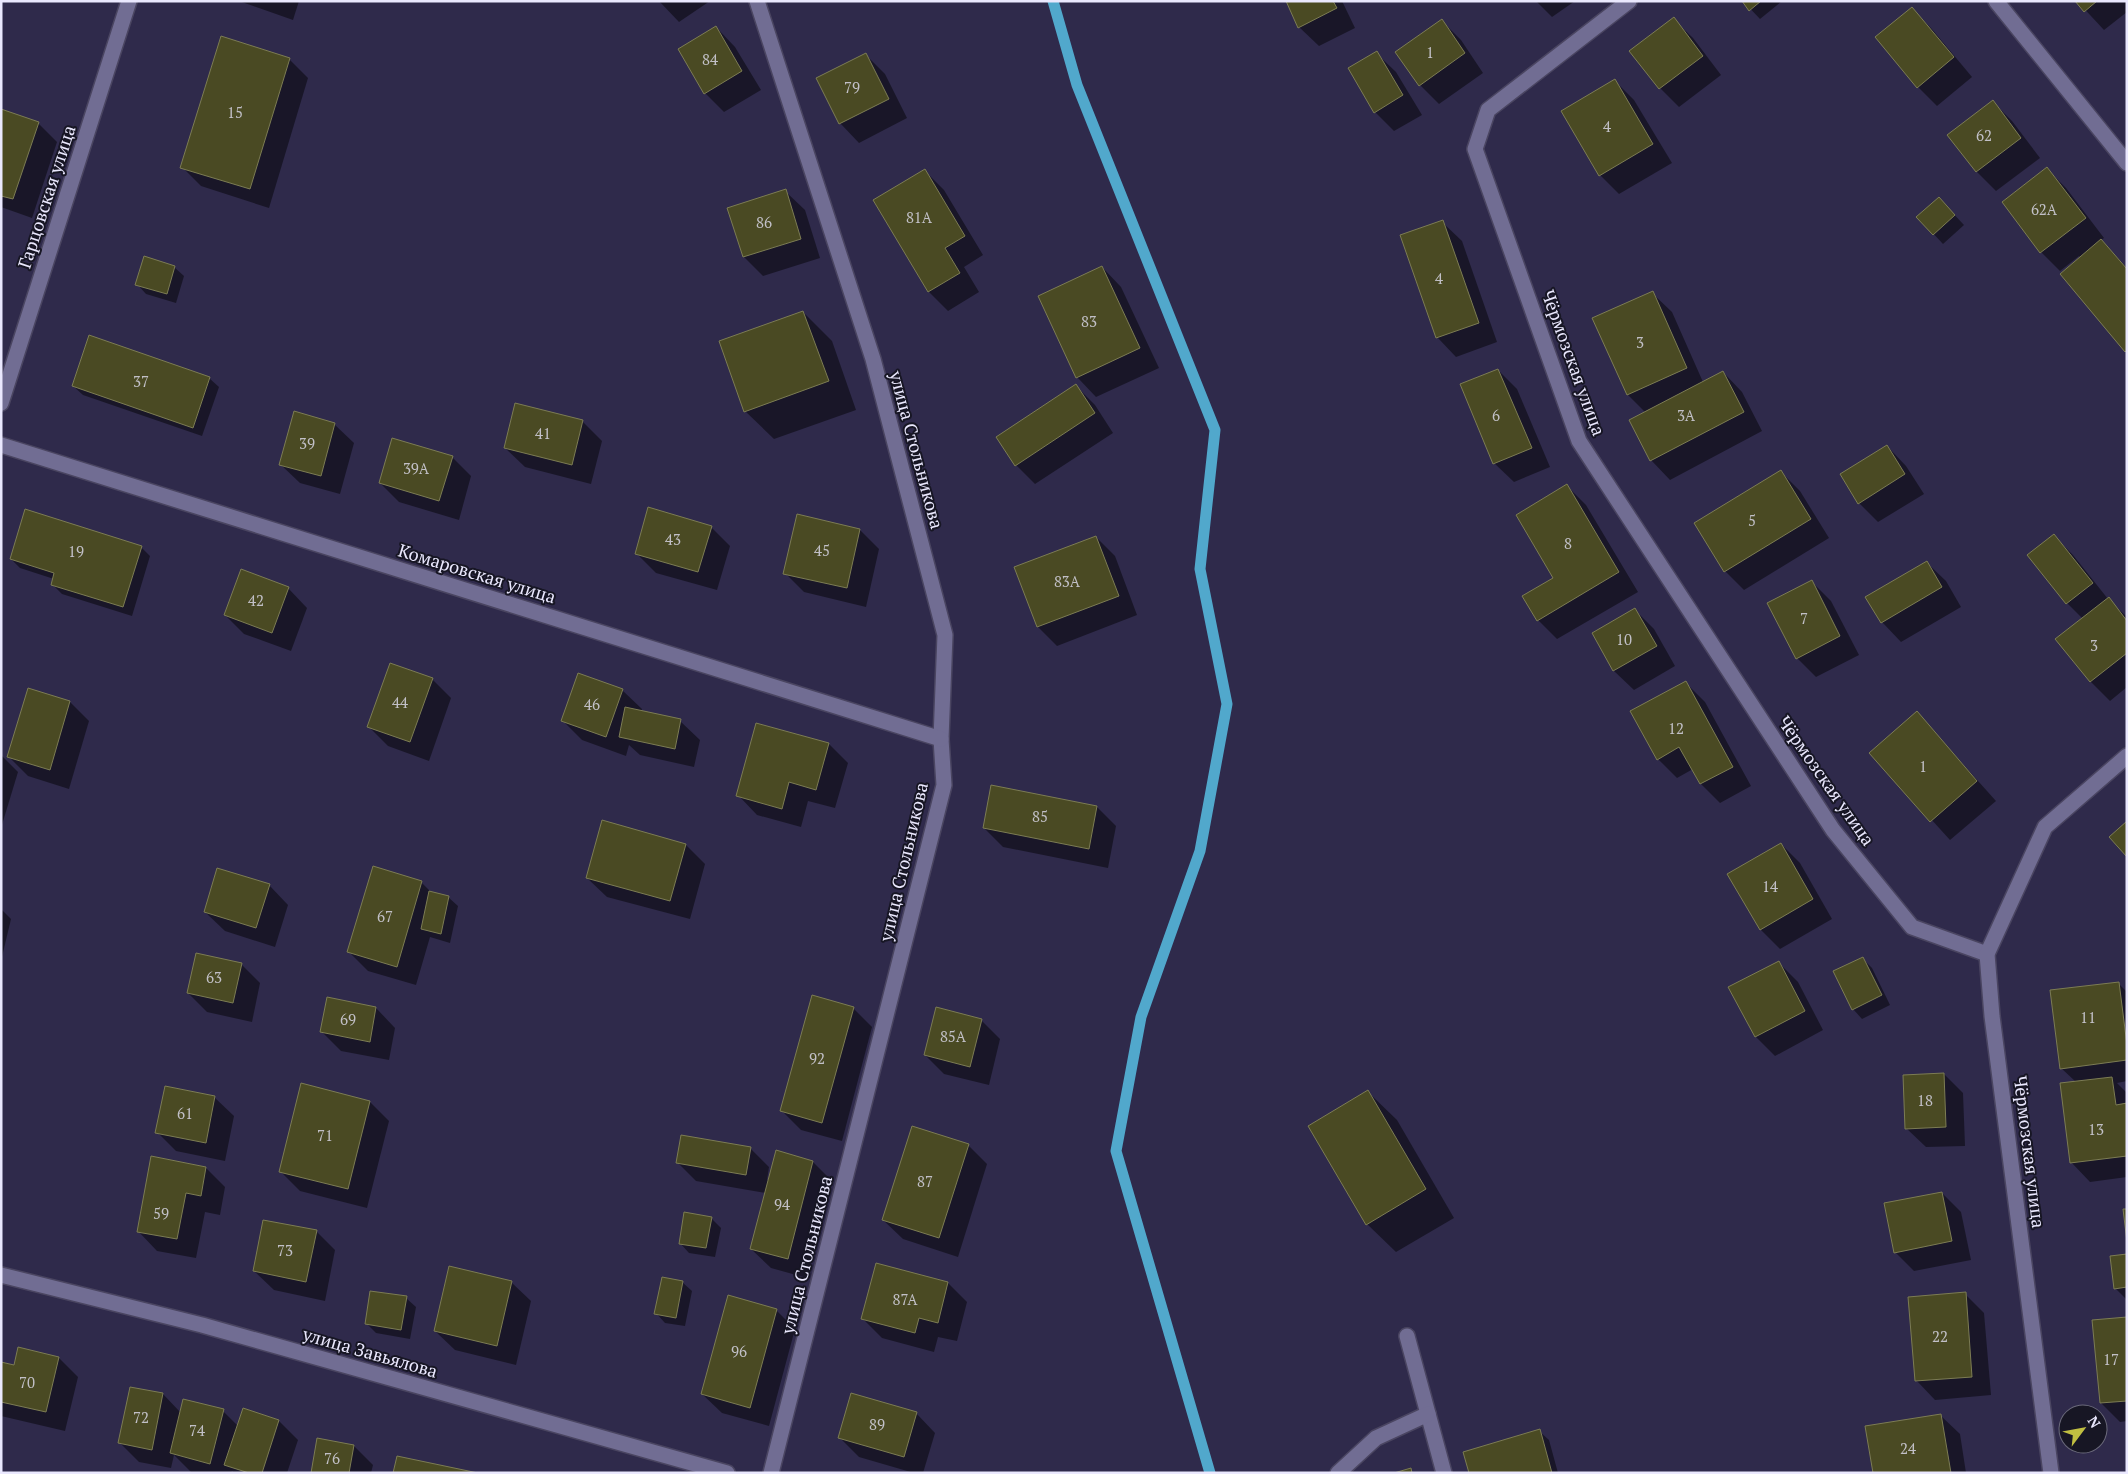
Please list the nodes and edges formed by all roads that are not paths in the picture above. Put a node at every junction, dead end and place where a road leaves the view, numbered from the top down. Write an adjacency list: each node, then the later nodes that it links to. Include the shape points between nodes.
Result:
1 (129, 1): 6 (street, Гарцовская улица)
2 (758, 1): 8 (street, улица Стольникова, via 873,359 945,635)
3 (1629, 1): 10 (street, Чёрмозская улица, via 1488,110 1475,149 1579,441 1833,830 1912,927)
4 (1996, 1): 5 (street)
5 (2127, 163)
6 (1, 403)
7 (1, 445): 8 (street, Комаровская улица)
8 (940, 739): 15 (street, улица Стольникова, via 944,785)
9 (2127, 756): 10 (street, via 2045,827)
10 (1987, 954): 18 (street, Чёрмозская улица, via 1992,1016)
11 (1, 1274): 14 (street, улица Завьялова, via 202,1325)
12 (1407, 1336): 13 (street)
13 (1428, 1414): 16 (street, via 1376,1438); 17 (street)
14 (727, 1473)
15 (771, 1473)
16 (1338, 1473)
17 (1444, 1473)
18 (2051, 1473)

